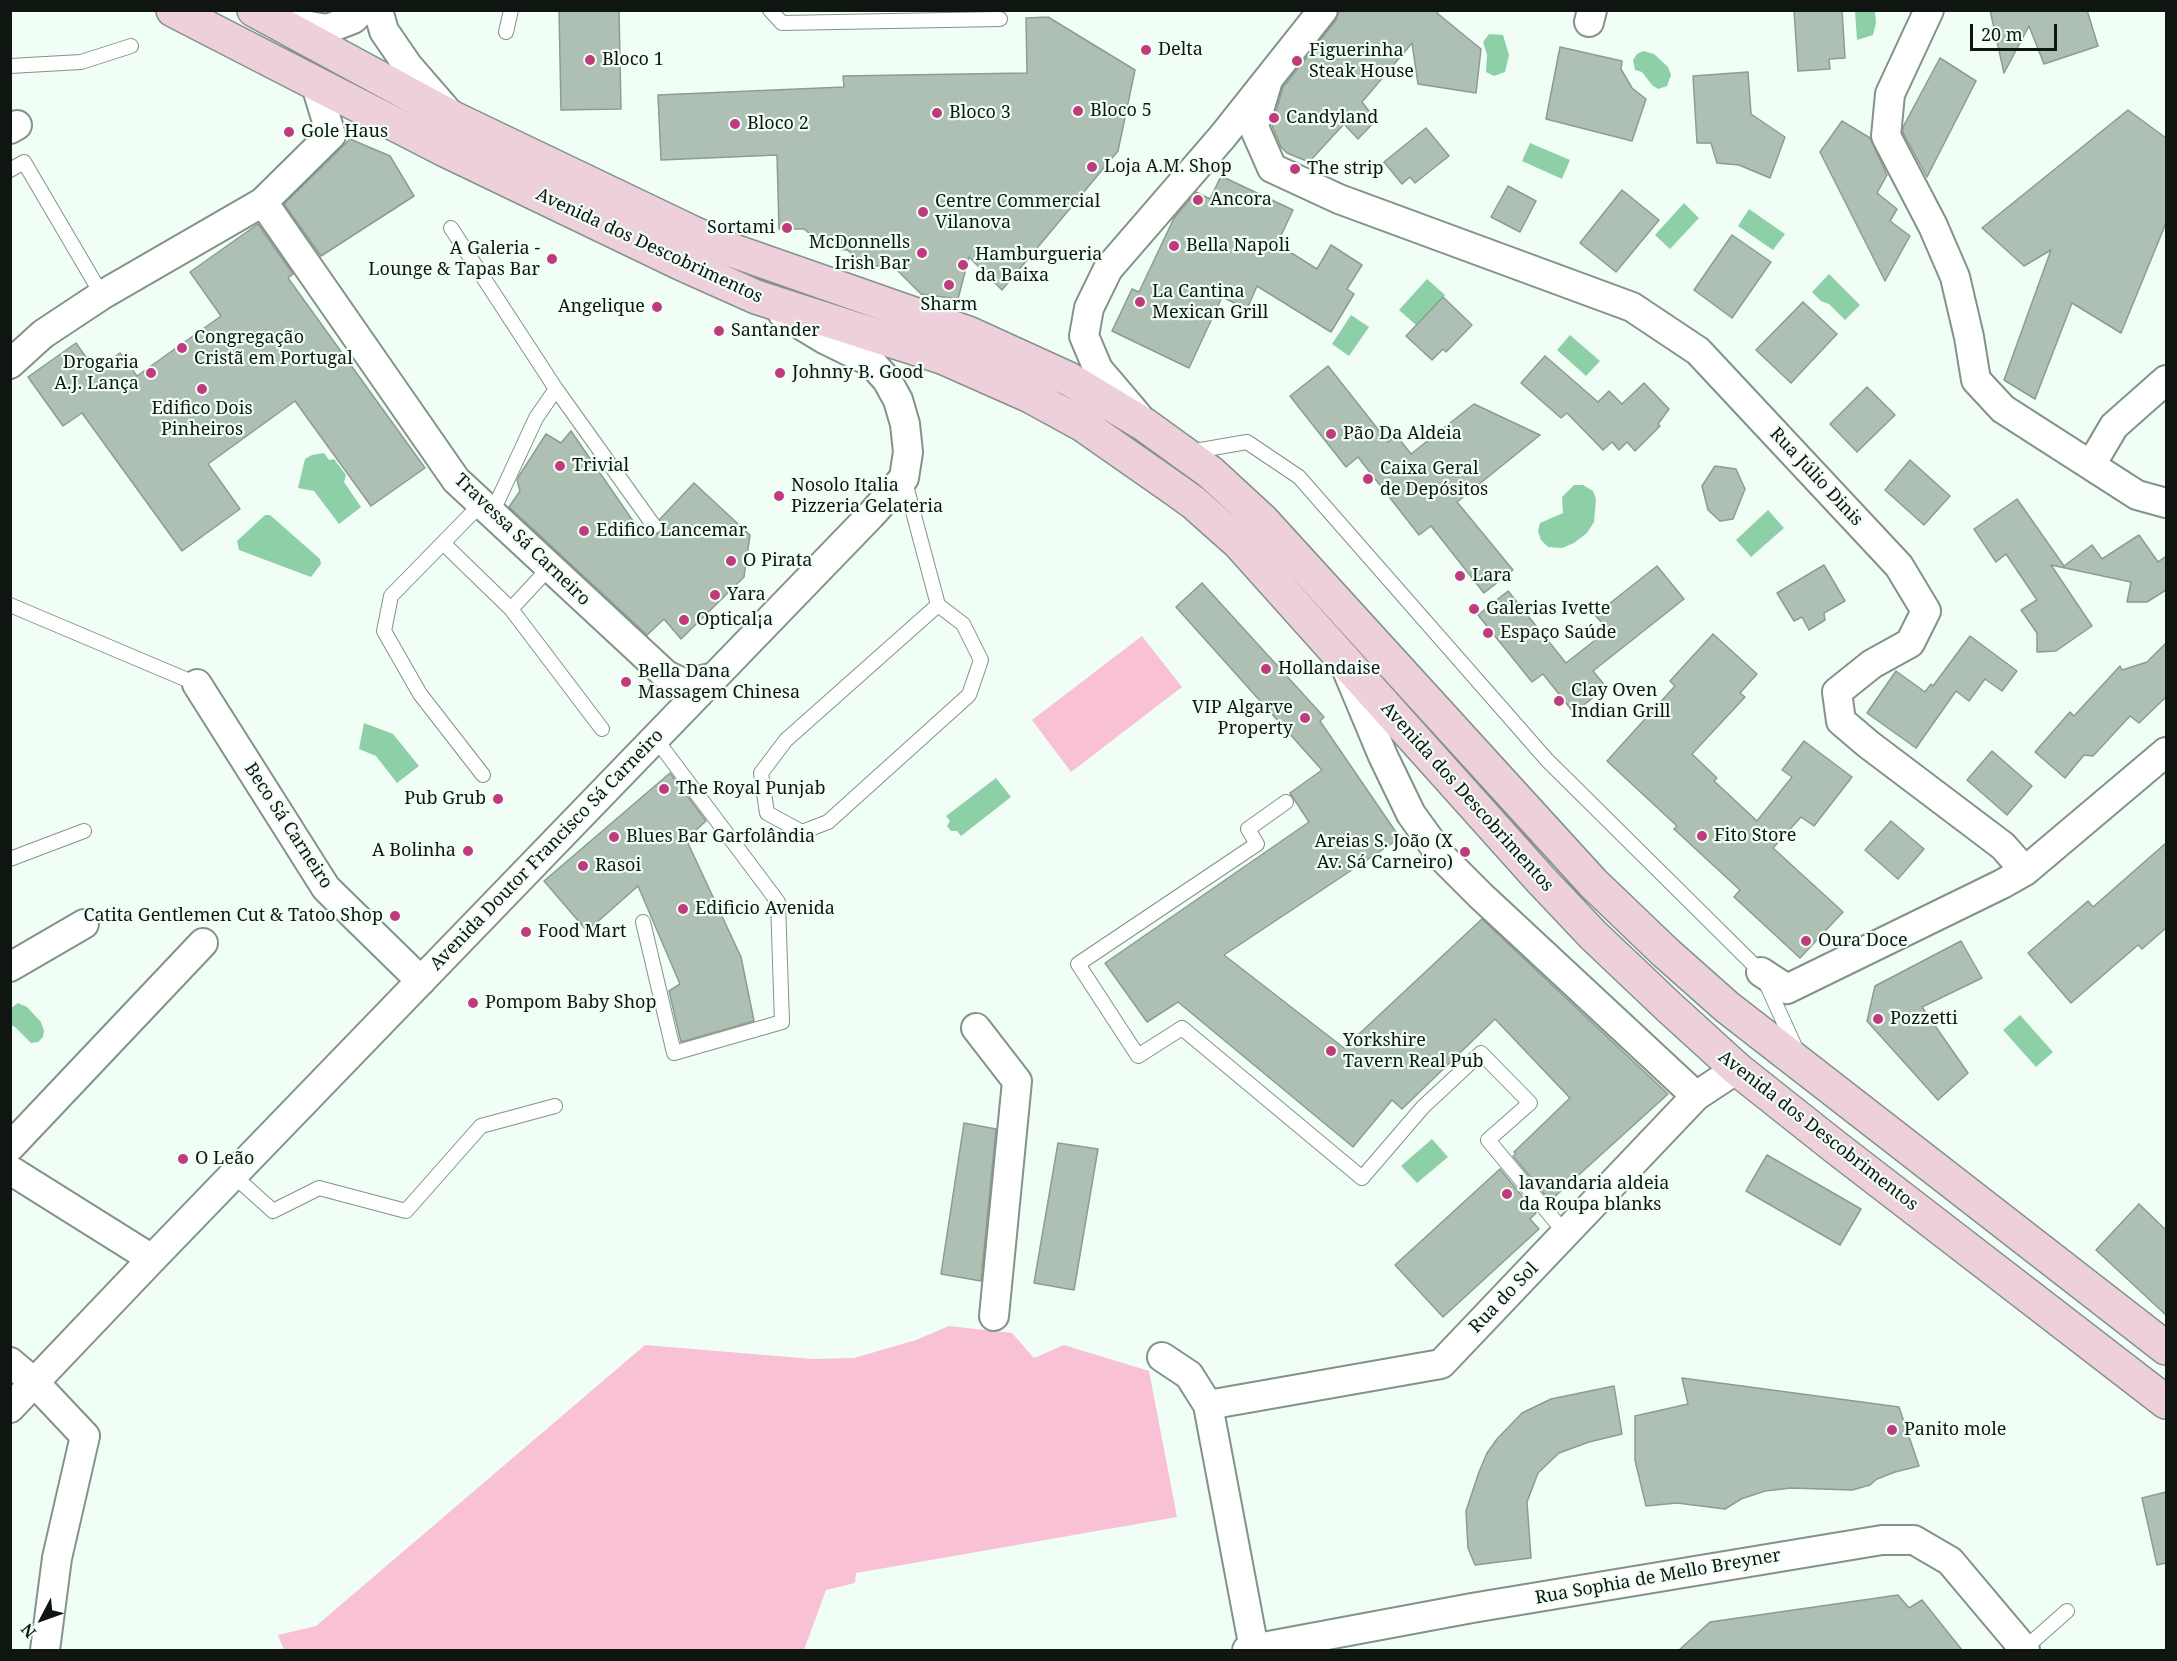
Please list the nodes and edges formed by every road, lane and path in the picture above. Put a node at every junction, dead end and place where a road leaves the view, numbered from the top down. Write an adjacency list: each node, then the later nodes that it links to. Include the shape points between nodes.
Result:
1 (173, 10): 14 (main road, Avenida dos Descobrimentos)
2 (362, 10): 8 (street, via 353,19 327,29)
3 (378, 10): 15 (street, via 384,31 408,66)
4 (511, 10): 10 (lane)
5 (770, 10): 9 (lane, via 782,23)
6 (1323, 10): 13 (street)
7 (1929, 10): 26 (street, via 1890,93 1886,135 1955,277 1976,380 2003,409)
8 (263, 15): 15 (main road, Avenida dos Descobrimentos)
9 (1000, 19)
10 (506, 32)
11 (131, 46): 12 (lane, via 81,62)
12 (10, 66)
13 (1268, 80): 24 (street, via 1108,269 1089,308 1084,336 1098,369); 46 (street, Rua Júlio Dinis, via 1254,127 1272,168 1339,199 1632,307 1698,351 1899,566 1926,610 1910,643 1872,664 1837,692 1841,721 2003,846)
14 (315, 82): 17 (street, via 331,135); 20 (main road, Avenida dos Descobrimentos, via 445,150)
15 (455, 119): 24 (main road, Avenida dos Descobrimentos, via 735,251 978,337 1069,379)
16 (10, 170): 19 (lane, via 24,162)
17 (263, 202): 19 (street); 29 (street, Travessa Sá Carneiro, via 456,480)
18 (451, 228): 23 (lane)
19 (102, 295): 21 (street, via 43,334)
20 (756, 297): 27 (street, via 826,340 872,362 887,380 905,424 908,452); 36 (main road, Avenida dos Descobrimentos, via 942,357 1030,396 1083,425 1194,502 1239,543)
21 (10, 364)
22 (2166, 380): 26 (street, via 2114,426)
23 (556, 389): 29 (lane); 30 (lane)
24 (1145, 425): 25 (main road, Avenida dos Descobrimentos)
25 (1184, 453): 51 (lane, Avenida dos Descobrimentos, via 1247,442 1299,477 1547,760); 54 (main road, Avenida dos Descobrimentos, via 1262,520 1593,883 1727,1007)
26 (2091, 465): 28 (street, via 2137,495)
27 (904, 478): 34 (lane); 37 (street, Avenida Doutor Francisco Sá Carneiro)
28 (2166, 503)
29 (487, 508): 31 (lane); 32 (street, Travessa Sá Carneiro)
30 (654, 526)
31 (443, 543): 35 (lane); 42 (lane, via 391,596 384,631 420,694)
32 (550, 567): 35 (lane); 37 (street, Travessa Sá Carneiro, via 666,675 685,684)
33 (10, 605): 38 (lane)
34 (938, 605): 34 (lane, via 786,740 761,773 767,813 802,832 828,822 969,695 981,660 963,624)
35 (511, 609): 39 (lane)
36 (1343, 660): 55 (main road, Avenida dos Descobrimentos, via 1593,935); 56 (street, via 1411,814 1442,858)
37 (714, 677): 40 (street, Avenida Doutor Francisco Sá Carneiro)
38 (197, 684): 52 (street, Beco Sá Carneiro, via 326,888)
39 (602, 729)
40 (655, 738): 47 (lane, via 778,902 782,1022 674,1053); 52 (street, Avenida Doutor Francisco Sá Carneiro)
41 (2166, 752): 46 (street)
42 (483, 775)
43 (1286, 802): 61 (lane, via 1248,829 1257,844 1078,964 1138,1056 1182,1028 1362,1178 1423,1107 1481,1053 1530,1103 1488,1140)
44 (84, 831): 45 (lane)
45 (10, 859)
46 (2025, 871): 51 (street, via 1787,989)
47 (643, 922)
48 (84, 924): 50 (street)
49 (203, 943): 58 (street)
50 (10, 967)
51 (1761, 972): 54 (lane, Avenida dos Descobrimentos)
52 (421, 981): 60 (street, Avenida Doutor Francisco Sá Carneiro)
53 (976, 1028): 63 (street, via 1017,1081)
54 (1803, 1065): 64 (main road, Avenida dos Descobrimentos)
55 (1737, 1069): 56 (street, Rua do Sol); 68 (main road, Avenida dos Descobrimentos)
56 (1696, 1096): 61 (street, Rua do Sol)
57 (555, 1106): 60 (lane, via 481,1126 406,1211 319,1188 273,1211)
58 (10, 1147)
59 (10, 1170): 62 (street)
60 (232, 1175): 62 (street, Avenida Doutor Francisco Sá Carneiro)
61 (1565, 1233): 69 (street, Rua do Sol, via 1441,1364)
62 (152, 1258): 67 (street, Avenida Doutor Francisco Sá Carneiro)
63 (994, 1316)
64 (2166, 1348)
65 (1162, 1357): 69 (street, via 1189,1375)
66 (10, 1362): 67 (street)
67 (34, 1383): 70 (street, Avenida Doutor Francisco Sá Carneiro); 73 (street, via 85,1436 57,1558)
68 (2166, 1402)
69 (1208, 1405): 74 (street)
70 (10, 1408)
71 (2067, 1611): 75 (lane)
72 (1296, 1646): 74 (street, Rua Sophia de Mello Breyner); 75 (street, Rua Sophia de Mello Breyner, via 1472,1608 1836,1547 1914,1540 1950,1561)
73 (45, 1650)
74 (1250, 1650)
75 (2025, 1650)

